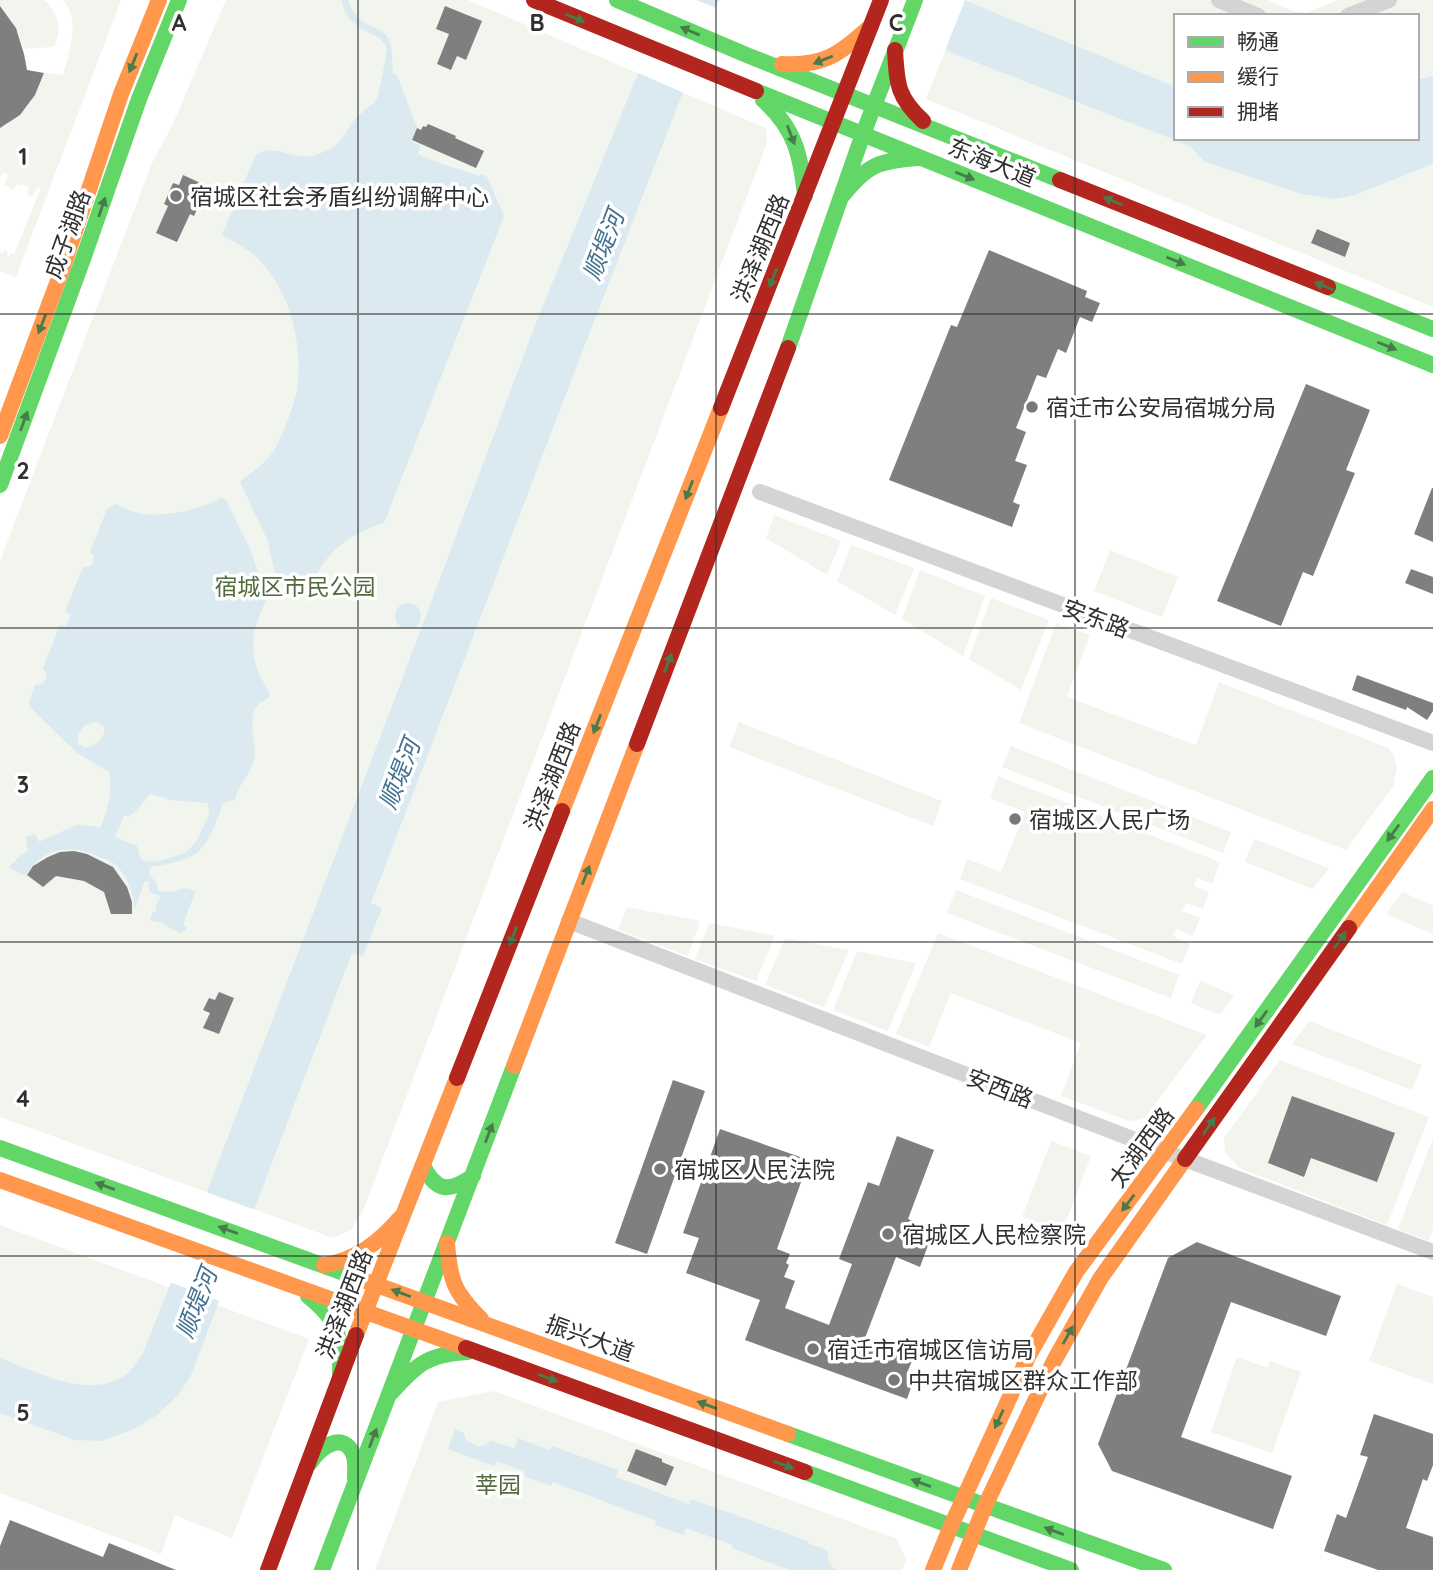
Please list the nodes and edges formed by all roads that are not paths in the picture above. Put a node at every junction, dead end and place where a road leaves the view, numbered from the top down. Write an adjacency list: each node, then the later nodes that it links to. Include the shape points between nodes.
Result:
1 (159, 0): 27 (main road, 成子湖路, one-way to 27)
2 (179, 0): 28 (main road, 成子湖路, one-way to 2)
3 (534, 0): 14 (main road, 东海大道, one-way to 14)
4 (1219, 0): 9 (street)
5 (1389, 0): 10 (street)
6 (914, 1): 8 (main road); 12 (main road)
7 (624, 3): 13 (main road, 东海大道, one-way to 7)
8 (889, 5): 11 (main road, 洪泽湖西路)
9 (1253, 14)
10 (1353, 14)
11 (871, 26): 13 (main road, one-way to 13, via 846,49 808,66); 15 (main road, 洪泽湖西路)
12 (895, 50): 16 (main road); 18 (main road, via 899,92)
13 (757, 59): 15 (main road, 东海大道)
14 (750, 89): 17 (main road, 东海大道); 21 (main road, one-way to 21, via 786,121 802,169)
15 (845, 94): 16 (main road, 东海大道); 17 (main road, 洪泽湖西路)
16 (874, 106): 18 (main road, 东海大道); 19 (main road)
17 (834, 123): 19 (main road, 东海大道); 21 (main road, 洪泽湖西路)
18 (930, 128): 25 (main road, 东海大道, one-way to 18)
19 (863, 134): 20 (main road, 东海大道); 22 (main road)
20 (921, 158): 22 (main road, via 882,162 866,170); 26 (main road, 东海大道, one-way to 26)
21 (805, 197): 23 (main road, 洪泽湖西路)
22 (841, 198): 24 (main road)
23 (789, 237): 24 (main road, via 801,228 811,230 821,239); 37 (main road, 洪泽湖西路, one-way to 37)
24 (822, 252): 33 (main road, one-way to 24, via 777,381)
25 (1433, 329)
26 (1433, 365)
27 (0, 436)
28 (0, 485)
29 (760, 492): 30 (street, 安东路)
30 (1433, 743)
31 (1433, 778): 35 (main road, 太湖西路, one-way to 35)
32 (1433, 809): 36 (main road, 太湖西路, one-way to 32)
33 (569, 921): 35 (street, 安西路); 38 (main road, one-way to 33)
34 (0, 1148): 42 (main road, 振兴大道, one-way to 34)
35 (1166, 1152): 36 (street, 安西路); 61 (main road, 太湖西路, one-way to 61, via 1076,1272 1029,1355)
36 (1186, 1159): 43 (street, 安西路); 62 (main road, 太湖西路, one-way to 36, via 1054,1361 1100,1279)
37 (423, 1166): 38 (main road, via 428,1177 443,1188 460,1186); 40 (main road, 洪泽湖西路)
38 (473, 1176): 41 (main road)
39 (0, 1180): 45 (main road)
40 (404, 1213): 44 (main road, via 369,1249); 46 (main road, 洪泽湖西路)
41 (447, 1243): 48 (main road); 50 (main road, via 455,1290)
42 (287, 1252): 44 (main road, 振兴大道); 45 (main road, via 285,1274)
43 (1433, 1252)
44 (324, 1265): 46 (main road, 振兴大道)
45 (276, 1280): 47 (main road)
46 (376, 1284): 48 (main road, 振兴大道, one-way to 46); 49 (main road, 洪泽湖西路)
47 (298, 1287): 49 (main road); 55 (main road, via 333,1321 341,1350)
48 (425, 1302): 50 (main road, 振兴大道); 51 (main road)
49 (365, 1312): 51 (main road); 55 (main road, 洪泽湖西路)
50 (486, 1324): 52 (main road, 振兴大道)
51 (414, 1329): 53 (main road); 56 (main road)
52 (533, 1342): 54 (main road, via 521,1352); 57 (main road, 振兴大道, one-way to 52)
53 (475, 1352): 54 (main road); 56 (main road, via 429,1357)
54 (522, 1369): 60 (main road, one-way to 60)
55 (340, 1378): 58 (main road, 洪泽湖西路)
56 (389, 1395): 59 (main road, one-way to 56)
57 (848, 1456): 60 (main road, via 855,1477); 61 (main road, 振兴大道, one-way to 57)
58 (307, 1467): 59 (main road, via 320,1450 340,1443 349,1447 355,1460); 66 (main road, 洪泽湖西路)
59 (355, 1483): 67 (main road)
60 (835, 1484): 63 (main road)
61 (963, 1498): 62 (main road, 振兴大道); 63 (main road, 太湖西路)
62 (985, 1506): 64 (main road, 太湖西路); 65 (main road, 振兴大道, one-way to 62)
63 (951, 1526): 64 (main road); 68 (main road, 太湖西路)
64 (973, 1535): 69 (main road, 太湖西路); 70 (main road)
65 (1094, 1545): 71 (main road, via 1078,1555); 72 (main road, 振兴大道)
66 (268, 1570)
67 (322, 1570)
68 (933, 1570)
69 (959, 1570)
70 (1071, 1570)
71 (1080, 1570)
72 (1164, 1570)

